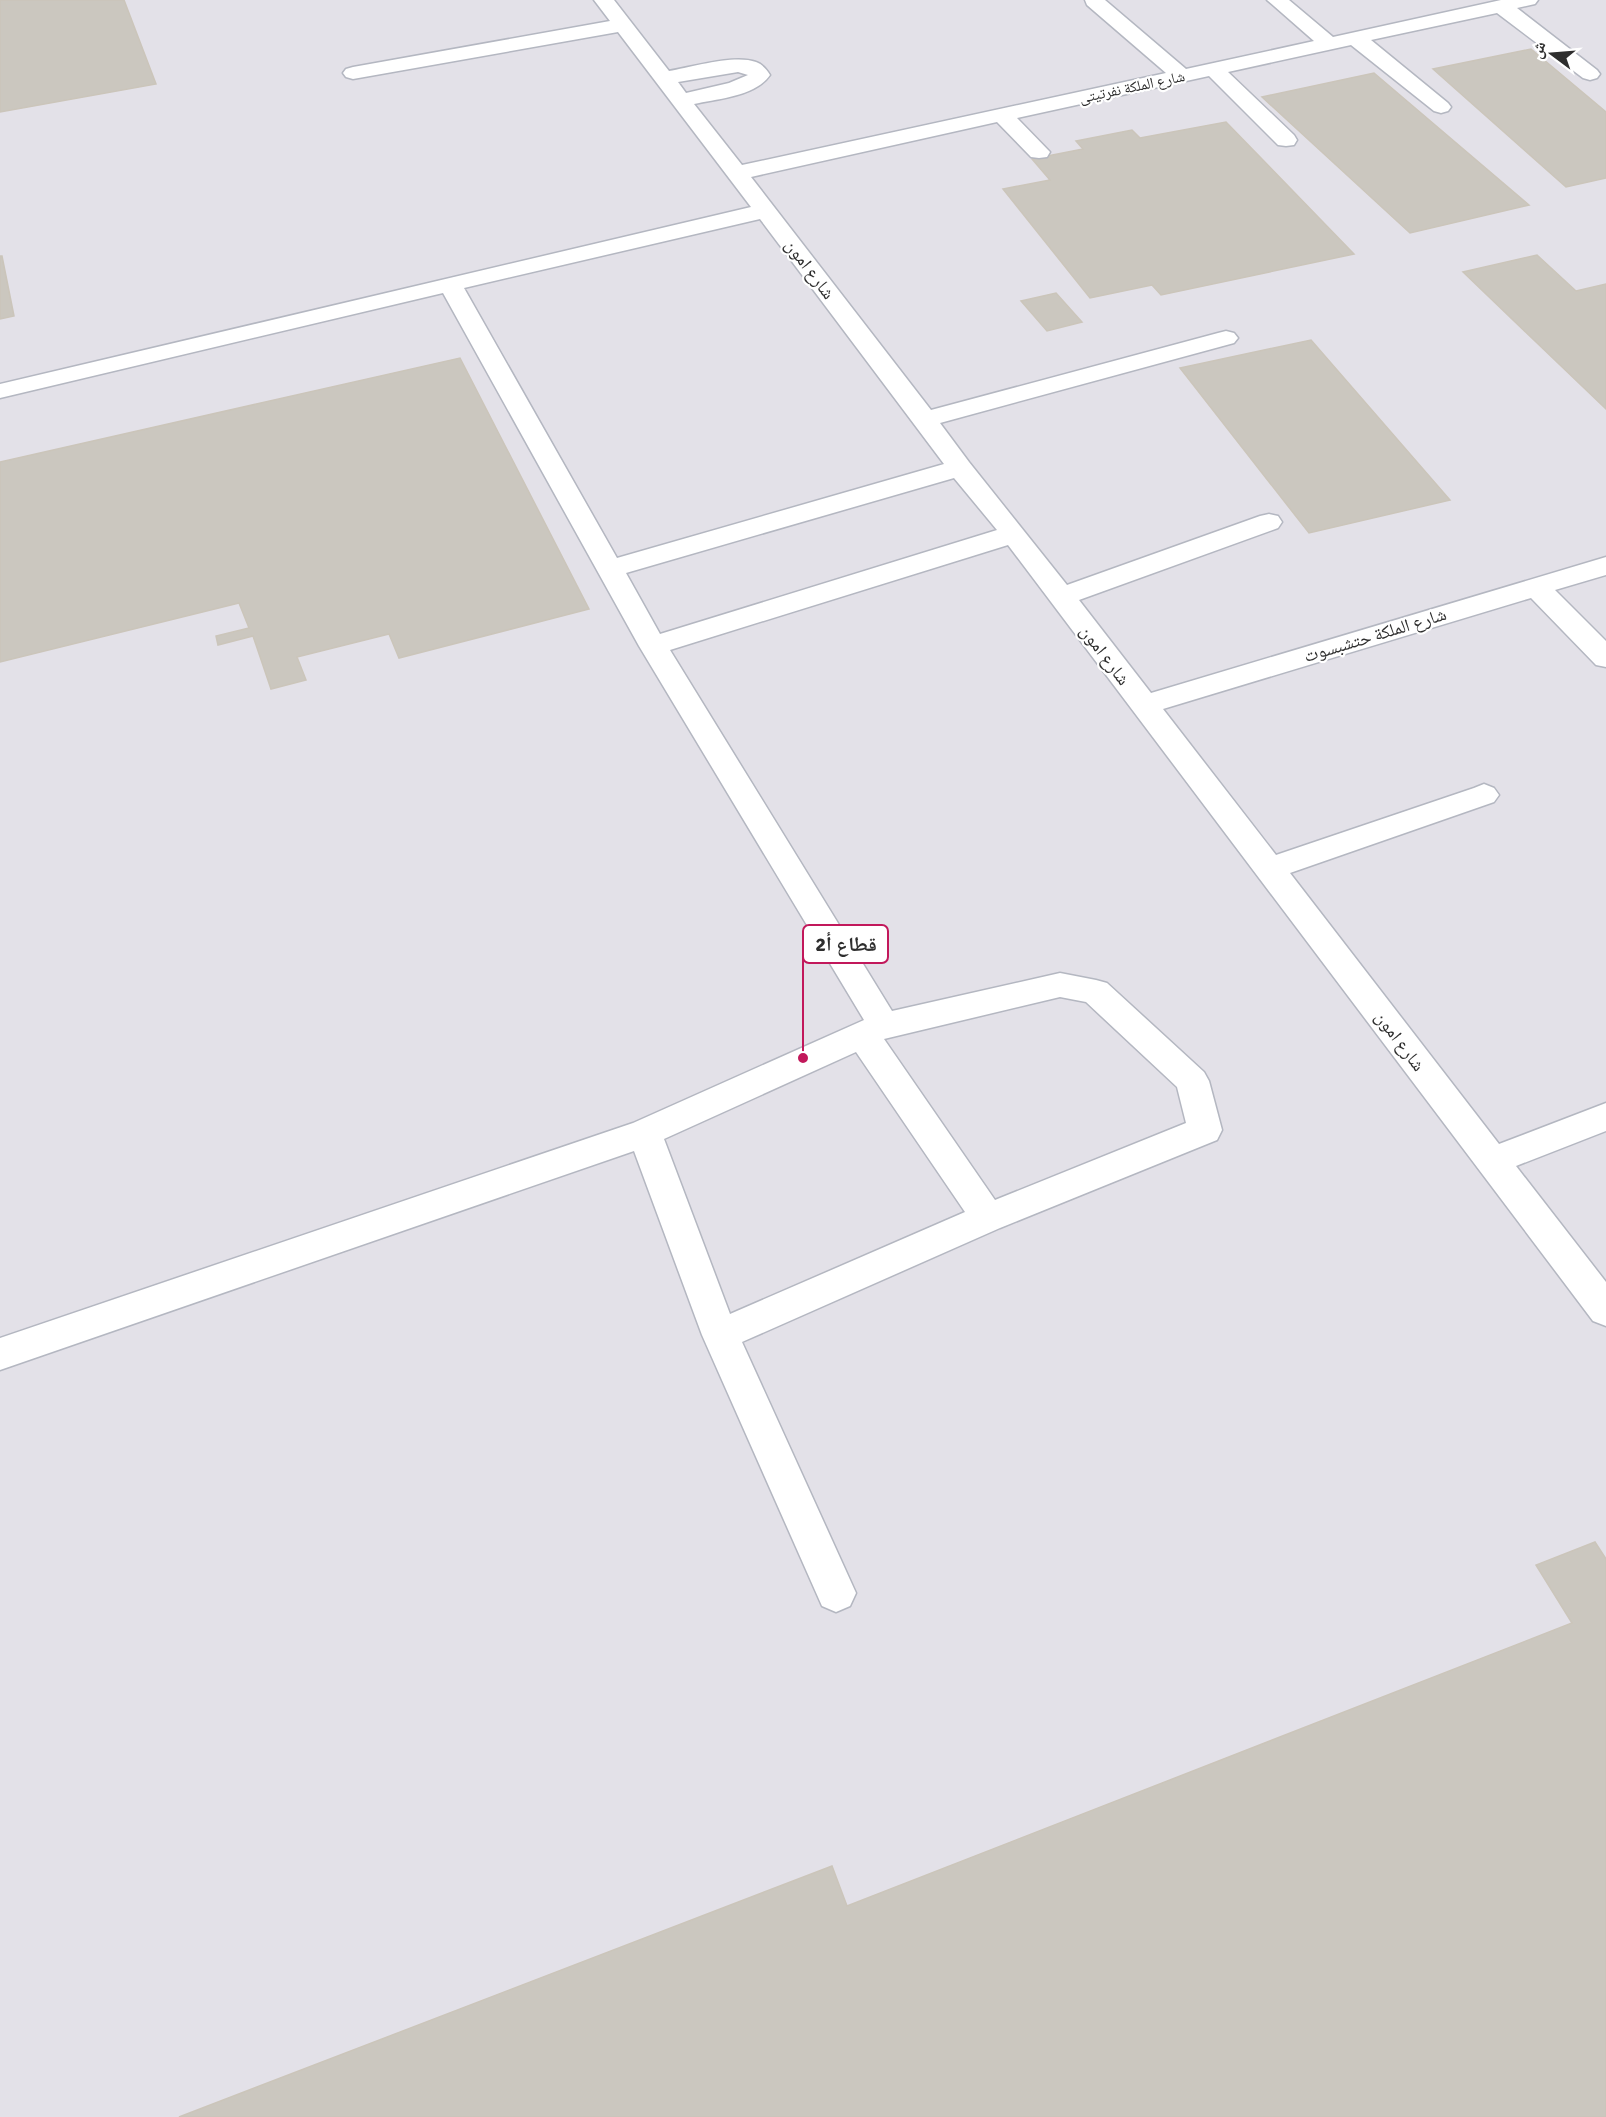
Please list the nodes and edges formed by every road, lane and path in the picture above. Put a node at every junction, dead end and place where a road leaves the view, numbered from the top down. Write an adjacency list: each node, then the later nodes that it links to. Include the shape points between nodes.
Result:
1 (604, 0): 8 (lane, شارع امون)
2 (1277, 0): 10 (lane)
3 (1445, 0): 7 (lane)
4 (1528, 0): 6 (lane, شارع الملكة نفرتيتى)
5 (1094, 1): 14 (lane)
6 (1501, 6): 7 (lane, شارع الملكة نفرتيتى); 13 (lane)
7 (1462, 14): 9 (lane, شارع الملكة نفرتيتى)
8 (623, 25): 12 (lane); 15 (lane, شارع امون)
9 (1355, 38): 10 (lane, شارع الملكة نفرتيتى); 17 (lane)
10 (1329, 43): 11 (lane, شارع الملكة نفرتيتى)
11 (1214, 69): 14 (lane, شارع الملكة نفرتيتى); 19 (lane)
12 (353, 73)
13 (1590, 74)
14 (1182, 76): 18 (lane, شارع الملكة نفرتيتى)
15 (665, 78): 16 (lane, شارع امون); 16 (lane, via 738,66 752,67 760,75 746,84)
16 (681, 100): 21 (lane, شارع امون)
17 (1441, 107)
18 (1002, 115): 20 (lane); 21 (lane, شارع الملكة نفرتيتى)
19 (1286, 140)
20 (1039, 152)
21 (737, 173): 22 (lane, شارع امون)
22 (765, 211): 23 (lane); 26 (lane, شارع امون)
23 (450, 284): 25 (lane); 31 (lane)
24 (1226, 338): 26 (lane)
25 (0, 391)
26 (925, 419): 27 (lane, شارع امون)
27 (960, 468): 29 (lane, شارع امون); 31 (lane)
28 (1269, 522): 33 (lane)
29 (1014, 534): 33 (lane, شارع امون); 34 (lane)
30 (1606, 566): 32 (lane, شارع الملكة حتشبسوت)
31 (609, 569): 34 (lane)
32 (1536, 587): 35 (lane); 36 (lane, شارع الملكة حتشبسوت)
33 (1061, 597): 36 (lane, شارع امون)
34 (653, 646): 39 (lane)
35 (1606, 658)
36 (1143, 705): 38 (lane, شارع امون)
37 (1484, 795): 38 (lane)
38 (1268, 869): 42 (lane, شارع امون)
39 (873, 1030): 41 (lane); 43 (lane); 43 (lane, via 1060,985 1096,992 1192,1081 1205,1130)
40 (1606, 1117): 42 (lane)
41 (645, 1132): 45 (lane); 46 (lane)
42 (1491, 1161): 44 (lane, شارع امون)
43 (988, 1218): 45 (lane)
44 (1606, 1311)
45 (720, 1335): 47 (lane)
46 (0, 1354)
47 (836, 1593)

